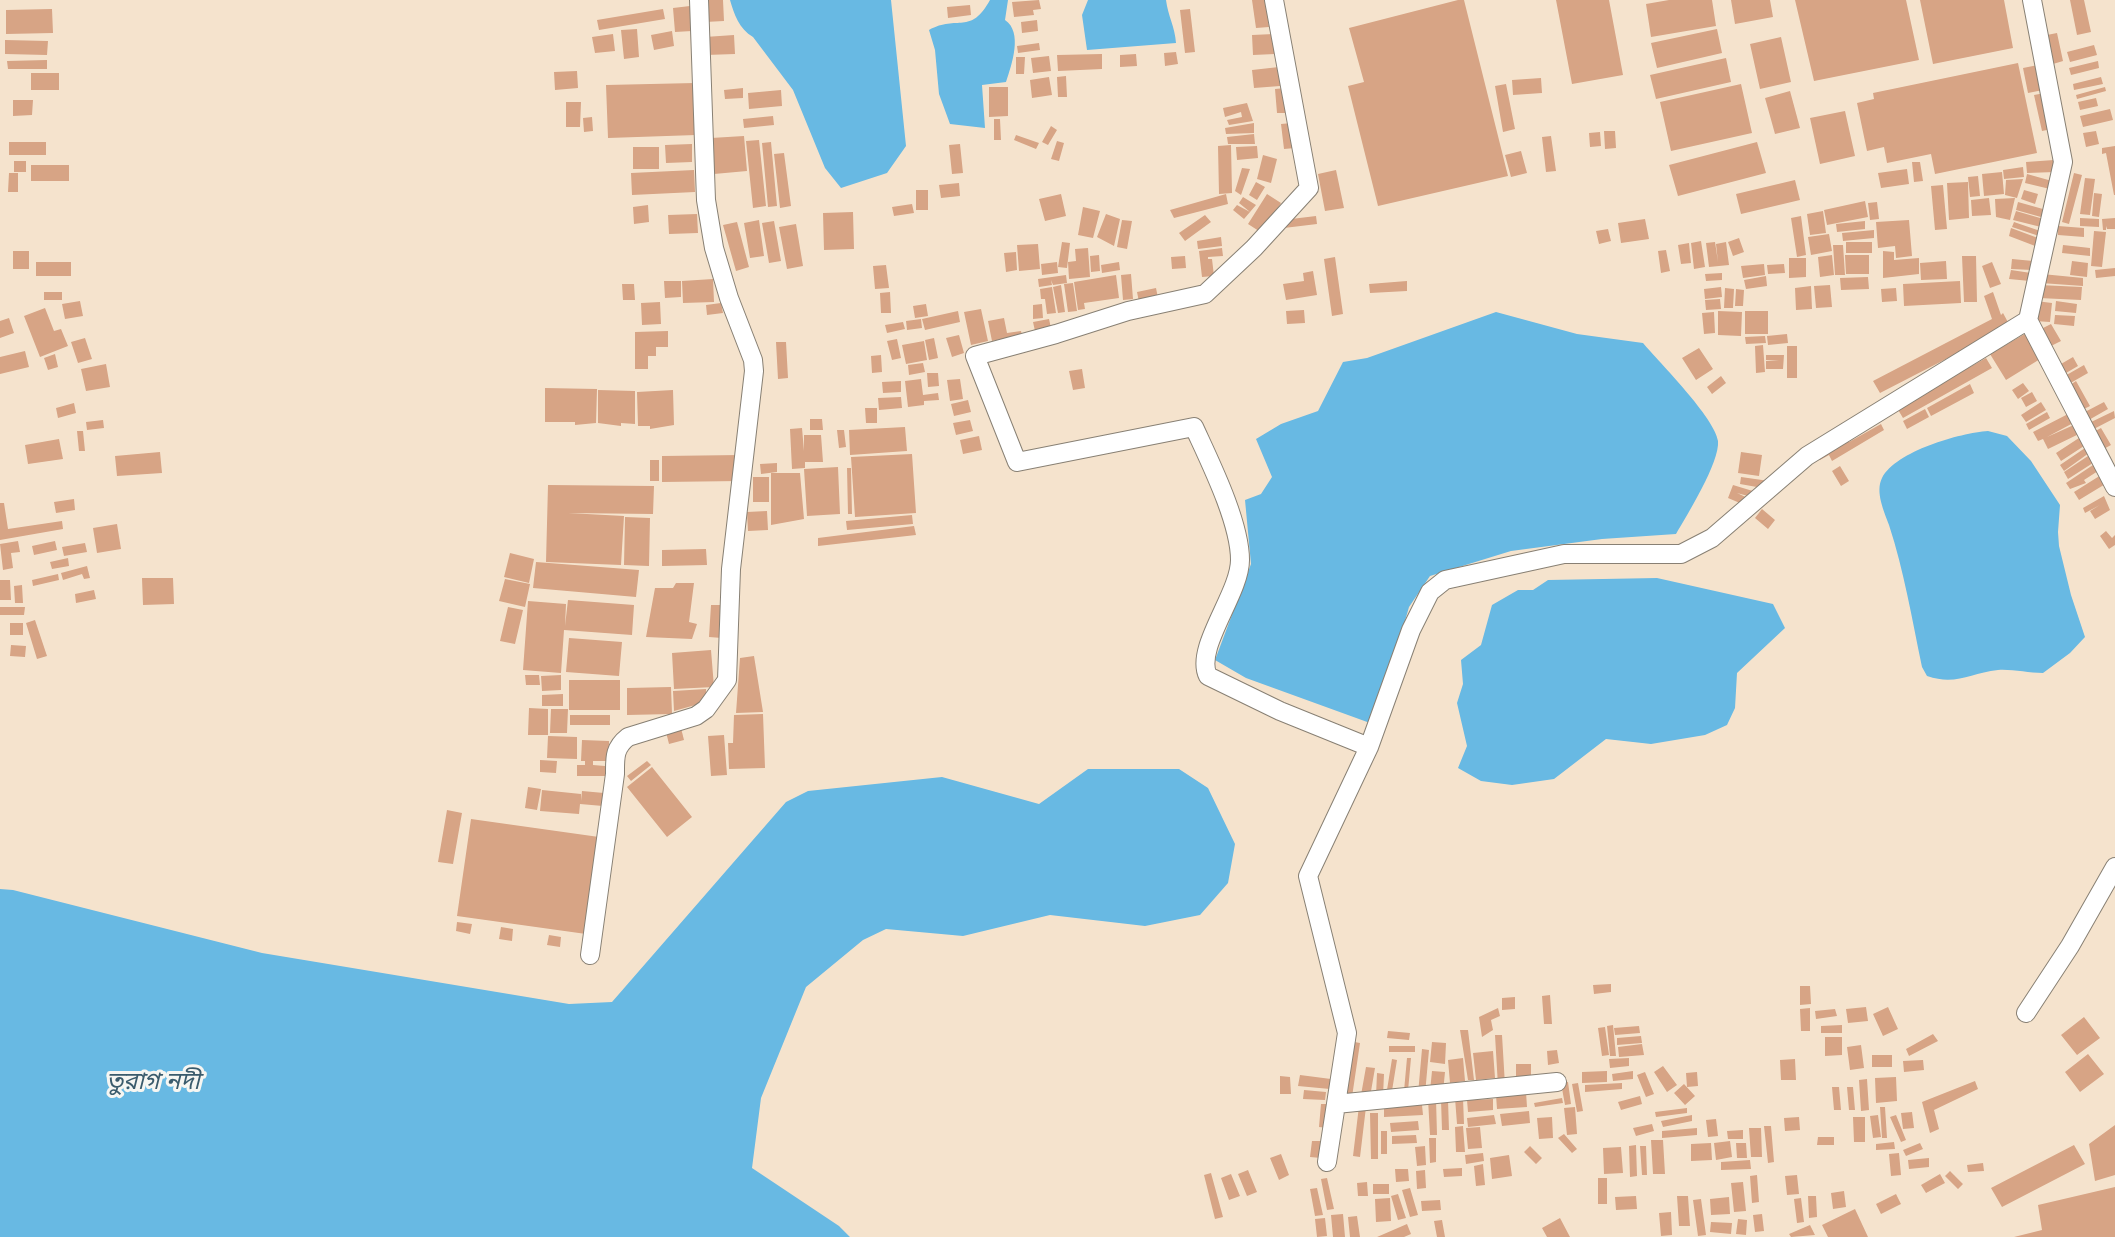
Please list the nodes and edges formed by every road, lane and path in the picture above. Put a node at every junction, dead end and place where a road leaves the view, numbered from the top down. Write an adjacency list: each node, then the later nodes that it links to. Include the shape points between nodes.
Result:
1 (699, 0): 8 (street, via 706,200 714,248 754,371 731,569 727,680 696,716 628,737 615,753)
2 (1274, 0): 6 (street, via 1308,188 1205,294 1128,311 975,356 1017,463 1194,428 1222,490 1240,560 1203,668 1208,676 1280,711)
3 (2032, 0): 4 (street, via 2063,162)
4 (2028, 320): 5 (street); 6 (street, via 1807,456 1712,538 1681,554 1564,554 1445,580 1430,592 1411,630)
5 (2115, 487)
6 (1369, 747): 11 (street, via 1308,876 1347,1033)
7 (2115, 867): 9 (street)
8 (590, 955)
9 (2026, 1013)
10 (1557, 1083): 11 (street)
11 (1336, 1104): 12 (street)
12 (1327, 1162)

